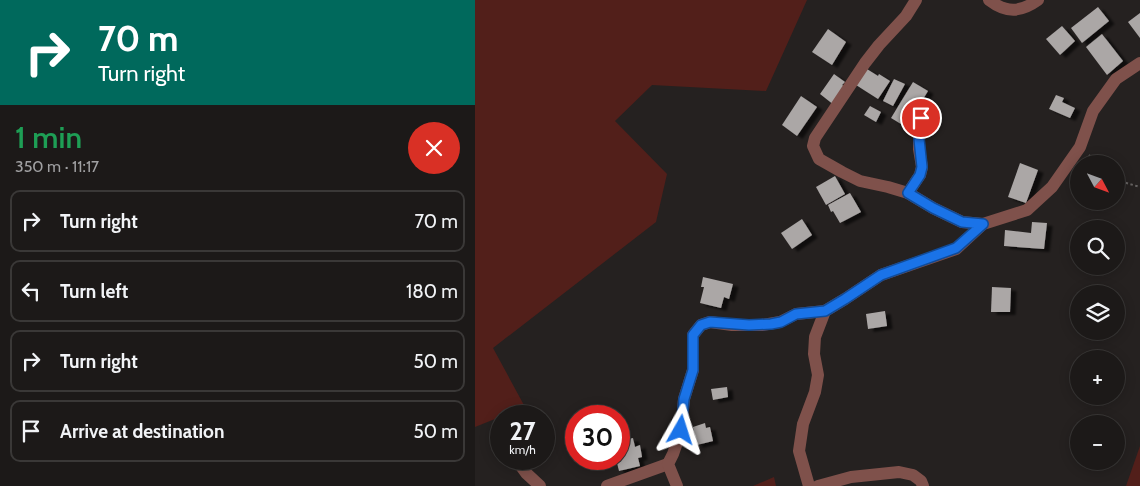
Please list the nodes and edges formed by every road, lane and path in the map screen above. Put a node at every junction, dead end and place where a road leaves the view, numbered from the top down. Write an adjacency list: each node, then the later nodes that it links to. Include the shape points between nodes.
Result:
1 (916, 0): 8 (street, via 865,63 815,138 813,146 819,159 842,172)
2 (989, 0): 3 (street, via 1007,10 1020,9)
3 (1038, 0)
4 (1140, 62): 9 (street, via 1116,78 1093,111 1080,147 1052,186 1027,210)
5 (921, 118): 8 (street, via 919,149 922,167)
6 (1125, 182): 7 (path)
7 (1140, 186)
8 (908, 193): 9 (street, via 962,222)
9 (983, 224): 10 (street, via 956,248 881,275)
10 (825, 311): 11 (street, via 796,314 771,324 710,322 701,325 693,335 693,370 684,399 681,430); 16 (street, via 815,337 815,392 803,424 799,451)
11 (669, 464): 14 (street); 15 (street)
12 (524, 470): 13 (street)
13 (540, 486)
14 (607, 486)
15 (677, 486)
16 (809, 486)
17 (818, 486): 18 (street, via 851,477 899,472 913,475)
18 (923, 486)

